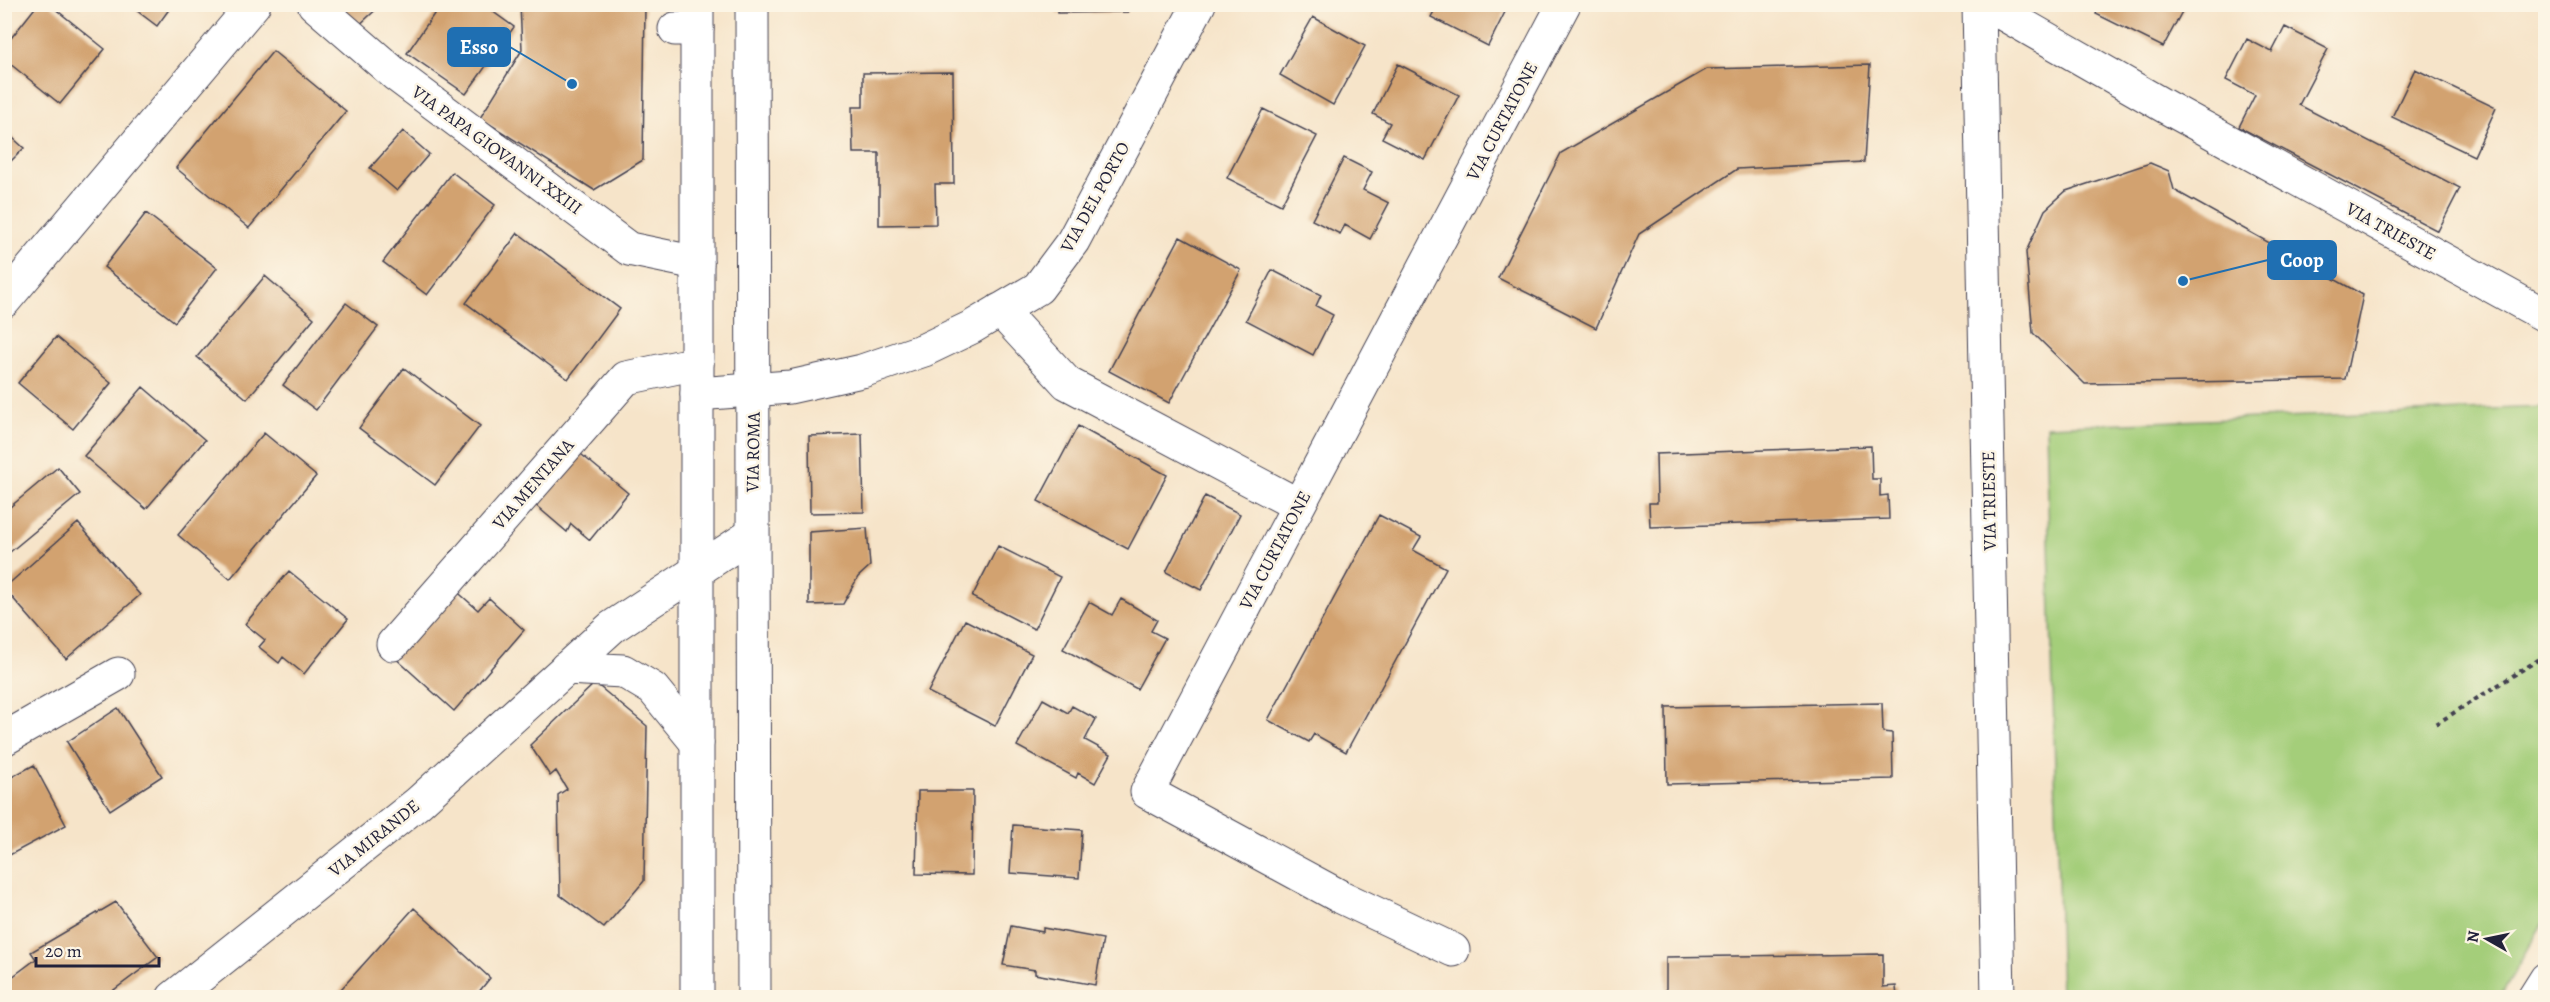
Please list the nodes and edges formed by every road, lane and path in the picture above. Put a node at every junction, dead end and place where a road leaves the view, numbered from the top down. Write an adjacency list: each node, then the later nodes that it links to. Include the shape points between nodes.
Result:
1 (254, 4): 10 (street)
2 (314, 4): 9 (street, VIA PAPA GIOVANNI XXIII, via 396,75 629,249)
3 (752, 4): 14 (street, VIA ROMA)
4 (1199, 4): 11 (street, VIA DEL PORTO, via 1073,241 1038,288)
5 (1564, 4): 15 (street, VIA CURTATONE)
6 (1979, 4): 30 (street, VIA TRIESTE)
7 (1986, 4): 12 (street, VIA TRIESTE)
8 (690, 21): 9 (street)
9 (697, 263): 13 (street)
10 (4, 301)
11 (1000, 310): 14 (street, VIA DEL PORTO, via 924,350 862,371 790,387); 15 (street, via 1067,383)
12 (2546, 316)
13 (697, 378): 14 (street, VIA DEL PORTO); 17 (street); 18 (street, VIA MENTANA, via 626,378)
14 (753, 390): 16 (street, VIA ROMA)
15 (1298, 505): 25 (street, VIA CURTATONE, via 1147,792 1339,896)
16 (751, 535): 17 (street, VIA MIRANDE); 29 (street, VIA ROMA)
17 (696, 571): 20 (street, VIA MIRANDE, via 612,627); 24 (street)
18 (393, 644)
19 (2546, 655): 22 (path)
20 (566, 668): 24 (street, via 623,671 653,689); 27 (street, VIA MIRANDE, via 418,803)
21 (117, 674): 23 (street)
22 (2436, 724)
23 (4, 739)
24 (697, 743): 28 (street)
25 (1453, 950)
26 (2546, 979): 31 (street)
27 (173, 998)
28 (697, 998)
29 (754, 998)
30 (1998, 998)
31 (2534, 998)

